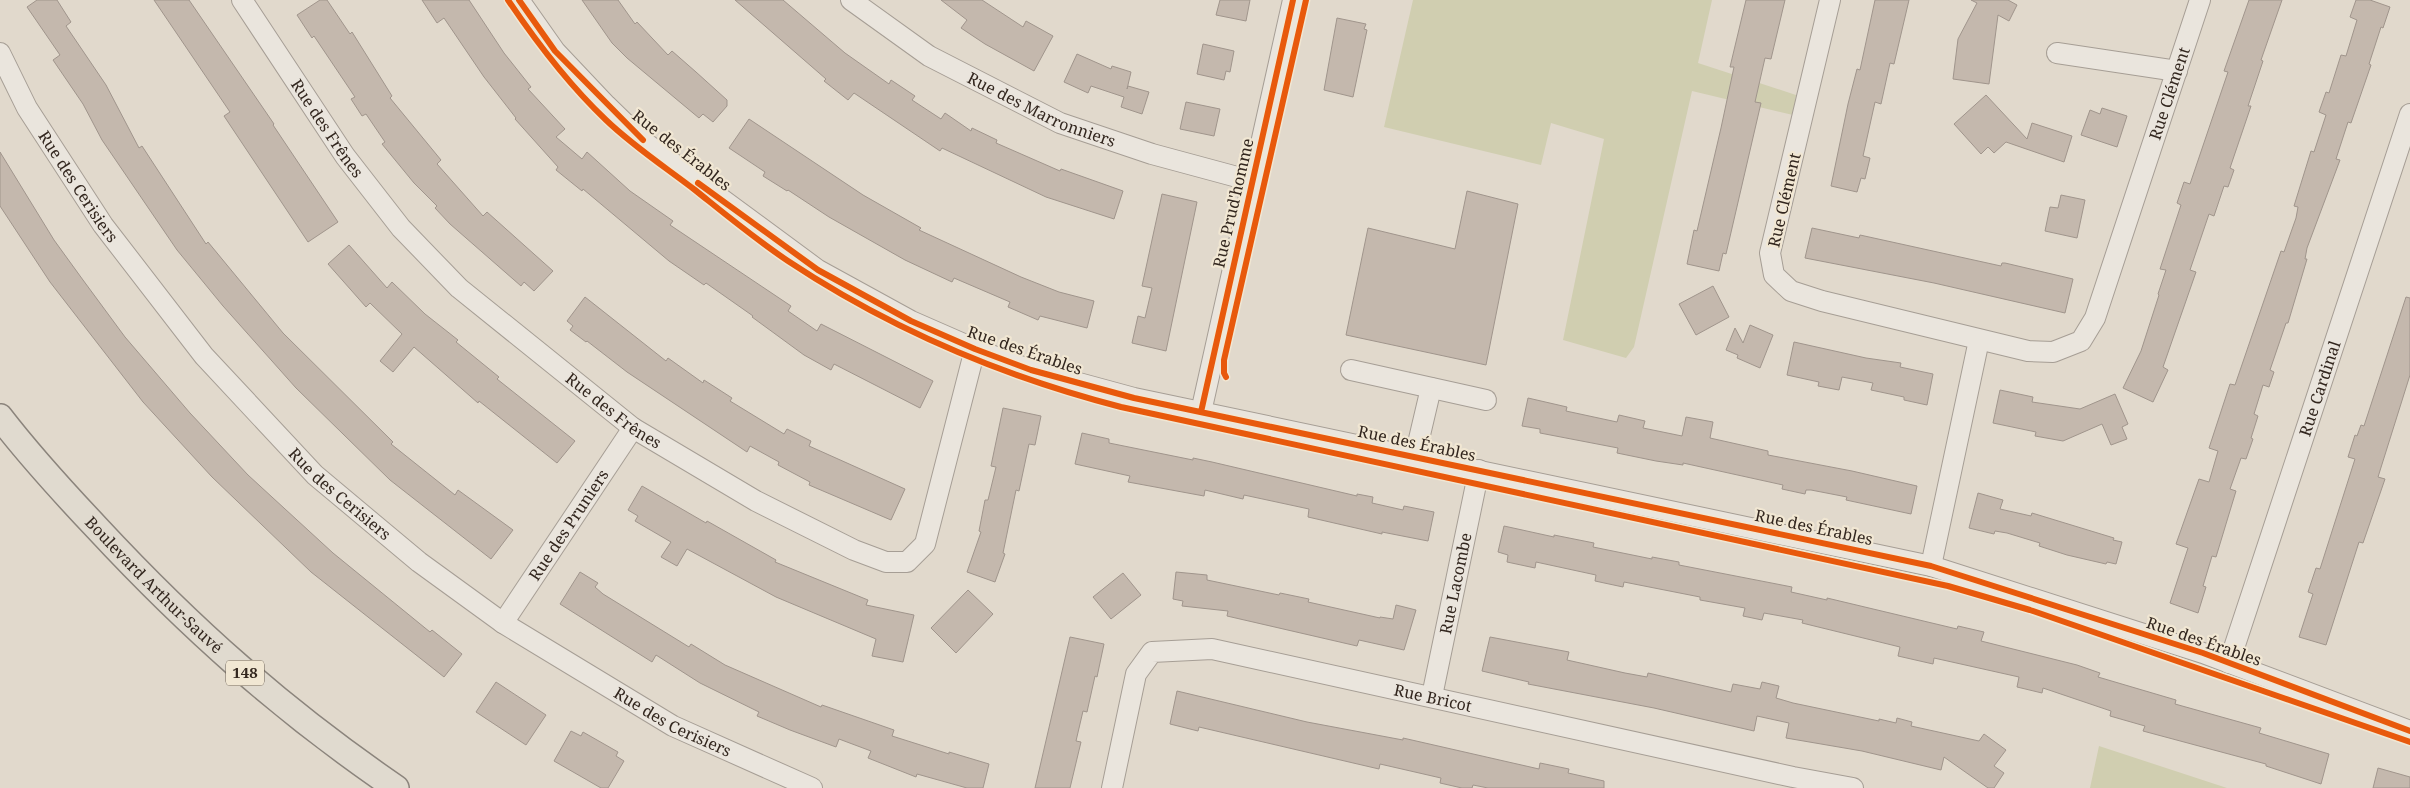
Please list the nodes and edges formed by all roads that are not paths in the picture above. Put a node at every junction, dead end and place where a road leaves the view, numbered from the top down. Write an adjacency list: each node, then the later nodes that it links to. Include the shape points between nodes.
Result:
1 (242, 0): 19 (street, Rue des Frênes, via 345,156 401,228 459,288)
2 (519, 0): 13 (street, Rue des Érables, via 555,51 643,141 665,158 818,270 911,321)
3 (851, 0): 11 (street, Rue des Marronniers, via 929,56 1060,123 1152,154)
4 (1293, 0): 11 (street, Rue Prud'homme)
5 (1830, 0): 12 (street, Rue Clément, via 1770,253 1774,276 1791,292)
6 (2200, 0): 9 (street, Rue Clément)
7 (0, 53): 23 (street, Rue des Cerisiers, via 27,108 103,226 204,356 316,475 419,562)
8 (2057, 53): 9 (street)
9 (2177, 71): 12 (street, Rue Clément, via 2095,318 2081,341 2053,352 2028,351)
10 (2410, 114): 24 (street, Rue Cardinal)
11 (1252, 181): 17 (street, Rue Prud'homme)
12 (1979, 340): 22 (street)
13 (975, 350): 17 (street, Rue des Érables, via 1077,383); 19 (street, Rue des Frênes, via 925,544 907,562 886,562 854,550 756,501)
14 (1351, 370): 15 (street)
15 (1431, 388): 16 (street); 20 (street)
16 (1486, 400)
17 (1201, 412): 20 (street, Rue des Érables)
18 (0, 417): 27 (main road, Boulevard Arthur-Sauvé / 148, via 104,535 215,647 318,732)
19 (633, 428): 23 (street, Rue des Pruniers)
20 (1415, 456): 21 (street, Rue des Érables)
21 (1479, 470): 22 (street, Rue des Érables); 25 (street, Rue Lacombe)
22 (1931, 566): 24 (street, Rue des Érables)
23 (503, 623): 28 (street, Rue des Cerisiers, via 673,726)
24 (2229, 663): 26 (street, Rue des Érables)
25 (1432, 696): 29 (street, Rue Bricot, via 1212,649 1152,652 1136,674); 30 (street, Rue Bricot)
26 (2410, 731)
27 (396, 788)
28 (812, 788)
29 (1112, 788)
30 (1853, 788)

